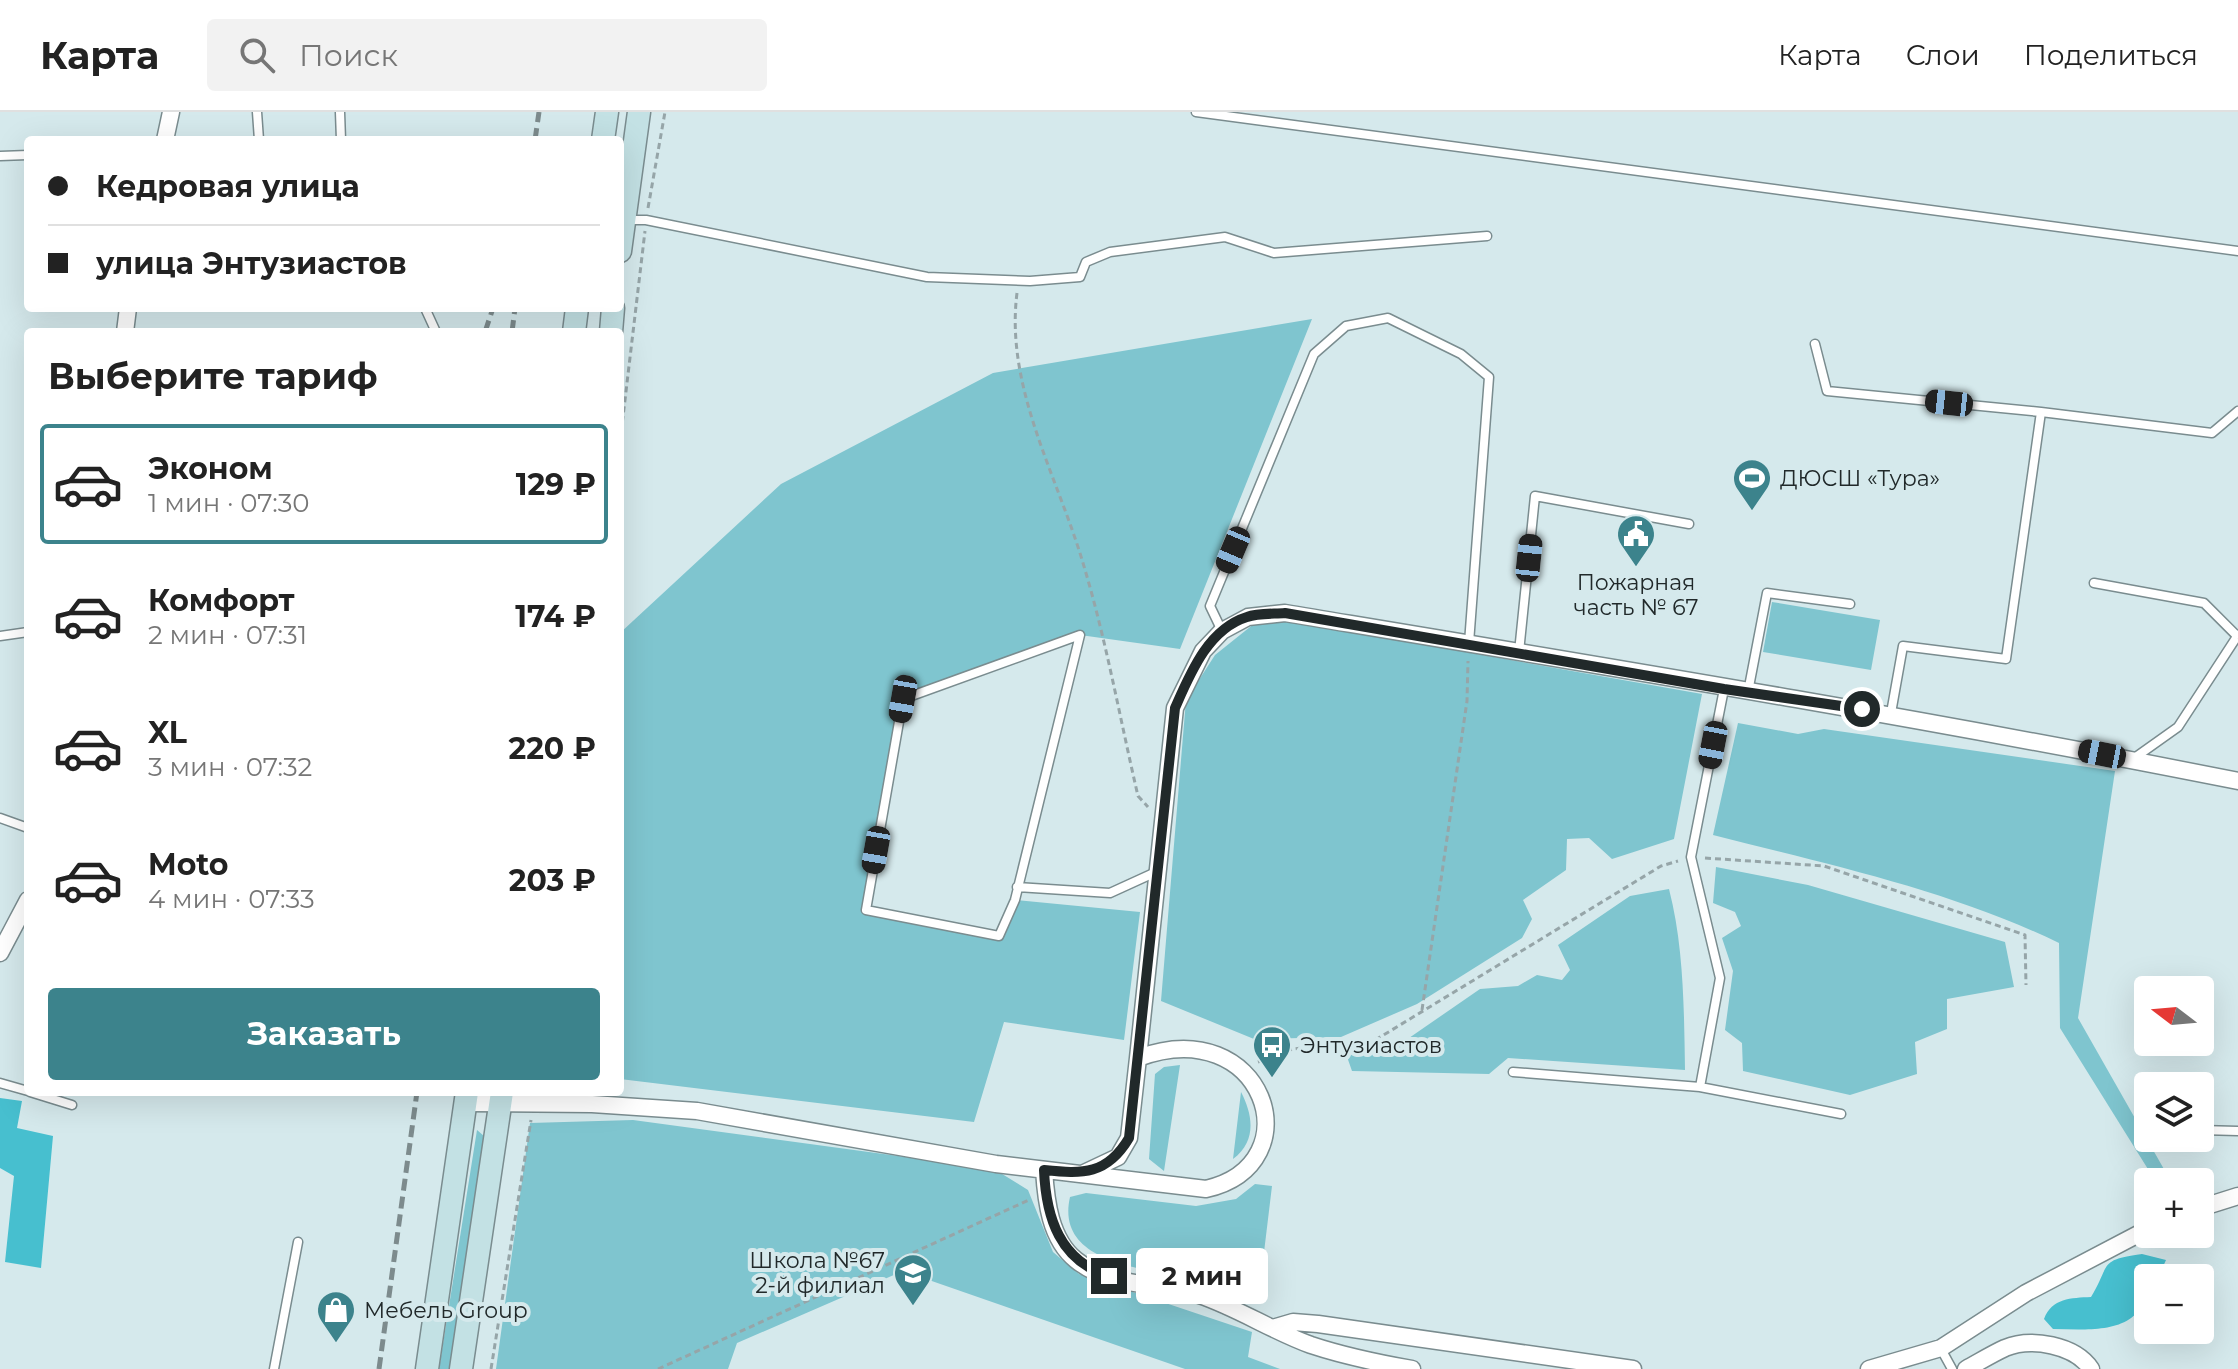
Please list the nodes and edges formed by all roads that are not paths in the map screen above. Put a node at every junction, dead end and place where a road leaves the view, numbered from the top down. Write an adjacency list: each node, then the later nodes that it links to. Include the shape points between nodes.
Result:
1 (171, 112): 7 (street)
2 (257, 112): 8 (lane)
3 (340, 112): 9 (lane)
4 (607, 112): 10 (main road)
5 (639, 112): 13 (main road)
6 (1196, 112): 16 (lane)
7 (166, 136)
8 (259, 136)
9 (341, 136)
10 (604, 136)
11 (24, 155): 12 (lane)
12 (0, 156)
13 (635, 220): 14 (lane, via 927,277 1018,279 1080,277 1086,262 1110,252 1225,237 1274,253); 15 (main road)
14 (1487, 236)
15 (624, 243)
16 (2238, 251)
17 (1815, 344): 19 (lane, via 1827,391)
18 (2238, 411): 19 (lane, via 2212,433)
19 (2041, 412): 31 (lane, via 2006,659 1903,646)
20 (1689, 524): 28 (lane, via 1535,496)
21 (2094, 583): 25 (lane, via 2204,603)
22 (1850, 604): 30 (lane, via 1767,593)
23 (1222, 631): 27 (street, via 1248,617 1285,613); 27 (lane, via 1210,606 1314,354 1346,326 1388,318 1461,354 1489,377); 36 (street, via 1203,651 1175,708)
24 (24, 633): 26 (lane)
25 (2237, 635): 32 (lane, via 2178,727)
26 (0, 636)
27 (1469, 644): 28 (street)
28 (1519, 652): 29 (street)
29 (1724, 689): 30 (street); 43 (lane, via 1691,857 1720,978)
30 (1747, 693): 31 (street)
31 (1891, 713): 32 (street)
32 (2132, 760): 33 (street)
33 (2238, 781)
34 (0, 818): 35 (lane)
35 (24, 827)
36 (1157, 871): 37 (lane, via 1110,893); 40 (street)
37 (1017, 887): 37 (lane, via 999,936 866,910 903,699 1080,635)
38 (24, 908): 39 (street)
39 (0, 953)
40 (1138, 1058): 53 (street, via 1129,1138 1118,1157); 53 (street, via 1165,1048 1218,1052 1243,1068 1265,1107 1262,1141 1250,1168 1229,1184 1206,1189)
41 (1513, 1072): 43 (lane)
42 (0, 1083): 44 (lane)
43 (1700, 1087): 49 (lane)
44 (24, 1090)
45 (42, 1096): 48 (lane)
46 (466, 1097): 47 (street); 62 (main road)
47 (501, 1098): 52 (street, via 697,1111); 63 (main road)
48 (72, 1105)
49 (1841, 1114)
50 (2214, 1130): 51 (lane)
51 (2238, 1131)
52 (1044, 1170): 53 (street); 58 (street, via 1058,1237 1074,1259 1093,1271 1195,1294)
53 (1082, 1174)
54 (2238, 1196): 55 (street)
55 (2214, 1204)
56 (2134, 1236): 59 (street, via 2026,1293)
57 (298, 1242): 61 (lane)
58 (1276, 1327): 60 (street, via 1318,1324); 64 (street, via 1320,1348)
59 (1941, 1348): 66 (street); 67 (lane)
60 (1556, 1363): 65 (street)
61 (274, 1369)
62 (427, 1369)
63 (461, 1369)
64 (1412, 1369)
65 (1633, 1369)
66 (1869, 1369)
67 (1952, 1369)
68 (1966, 1369): 69 (street, via 2008,1347 2028,1345 2069,1350)
69 (2091, 1369)

